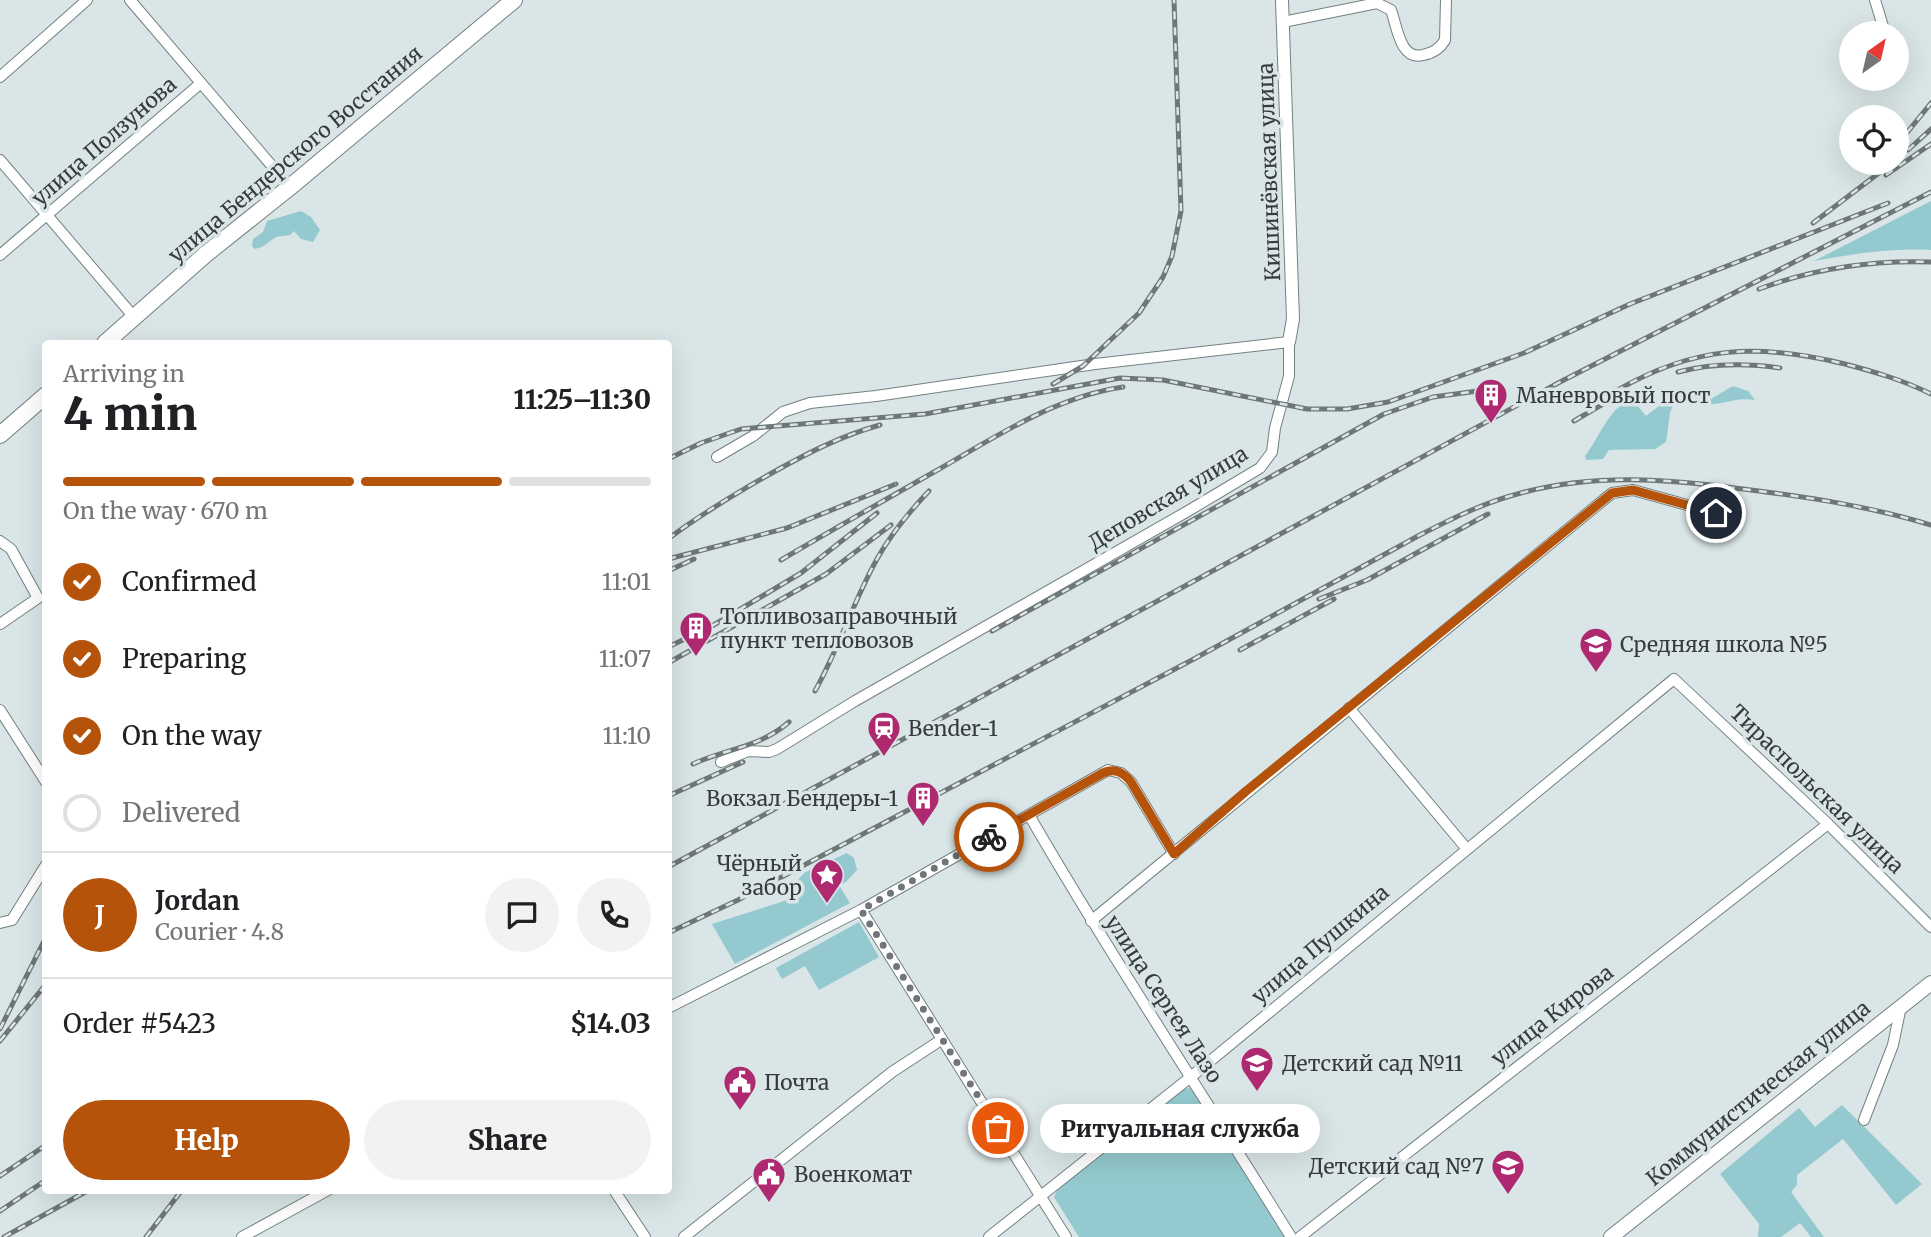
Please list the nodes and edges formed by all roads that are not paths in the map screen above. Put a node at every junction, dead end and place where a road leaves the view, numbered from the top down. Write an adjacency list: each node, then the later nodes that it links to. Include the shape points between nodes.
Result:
1 (87, 0): 9 (street)
2 (130, 0): 10 (street)
3 (514, 0): 12 (main road, улица Бендерского Восстания)
4 (1282, 0): 8 (street, Кишинёвская улица)
5 (1446, 0): 8 (street, via 1445,40 1434,52 1420,56 1406,52 1391,10 1377,3)
6 (1875, 0): 7 (street)
7 (1881, 21)
8 (1283, 22): 17 (street, Кишинёвская улица, via 1293,319)
9 (0, 77)
10 (201, 83): 12 (street); 13 (street, улица Ползунова)
11 (0, 160): 13 (street)
12 (290, 187): 15 (main road, улица Бендерского Восстания)
13 (47, 215): 14 (street, улица Ползунова); 15 (street)
14 (0, 255)
15 (134, 317): 16 (main road, улица Бендерского Восстания)
16 (108, 340)
17 (1289, 341): 20 (street, via 810,403 783,412); 27 (street, Деповская улица, via 1289,376 1272,452 1260,468 777,749 748,751)
18 (42, 398): 19 (main road)
19 (0, 435)
20 (717, 457)
21 (1716, 513): 25 (street, via 1633,490 1612,493)
22 (0, 541): 23 (street, via 11,549 38,598)
23 (0, 624)
24 (1674, 679): 30 (street, Тираспольская улица); 31 (street, улица Пушкина)
25 (1349, 708): 31 (street); 32 (street)
26 (0, 710): 28 (street)
27 (721, 762)
28 (42, 776)
29 (1029, 815): 32 (street, via 1114,770 1131,782); 34 (street); 35 (street, улица Сергея Лазо)
30 (1828, 824): 37 (street, Тираспольская улица); 53 (street, улица Кирова)
31 (1466, 848): 42 (street, улица Пушкина)
32 (1174, 854): 35 (street)
33 (42, 871): 36 (street, via 12,920)
34 (861, 910): 39 (street); 41 (street)
35 (1090, 921): 42 (street, улица Сергея Лазо)
36 (0, 923)
37 (1931, 927)
38 (1931, 983): 40 (main road, Коммунистическая улица)
39 (672, 1006)
40 (1901, 1006): 43 (street, via 1893,1045); 54 (main road, Коммунистическая улица)
41 (941, 1040): 46 (street); 49 (street, via 892,1072)
42 (1192, 1076): 46 (street, улица Пушкина); 52 (street, улица Сергея Лазо)
43 (1864, 1120)
44 (321, 1194): 47 (street)
45 (617, 1194): 48 (street)
46 (1041, 1194): 50 (street, улица Пушкина); 51 (street)
47 (242, 1237)
48 (645, 1237)
49 (684, 1237)
50 (989, 1237)
51 (1066, 1237)
52 (1291, 1237)
53 (1300, 1237)
54 (1611, 1237)

